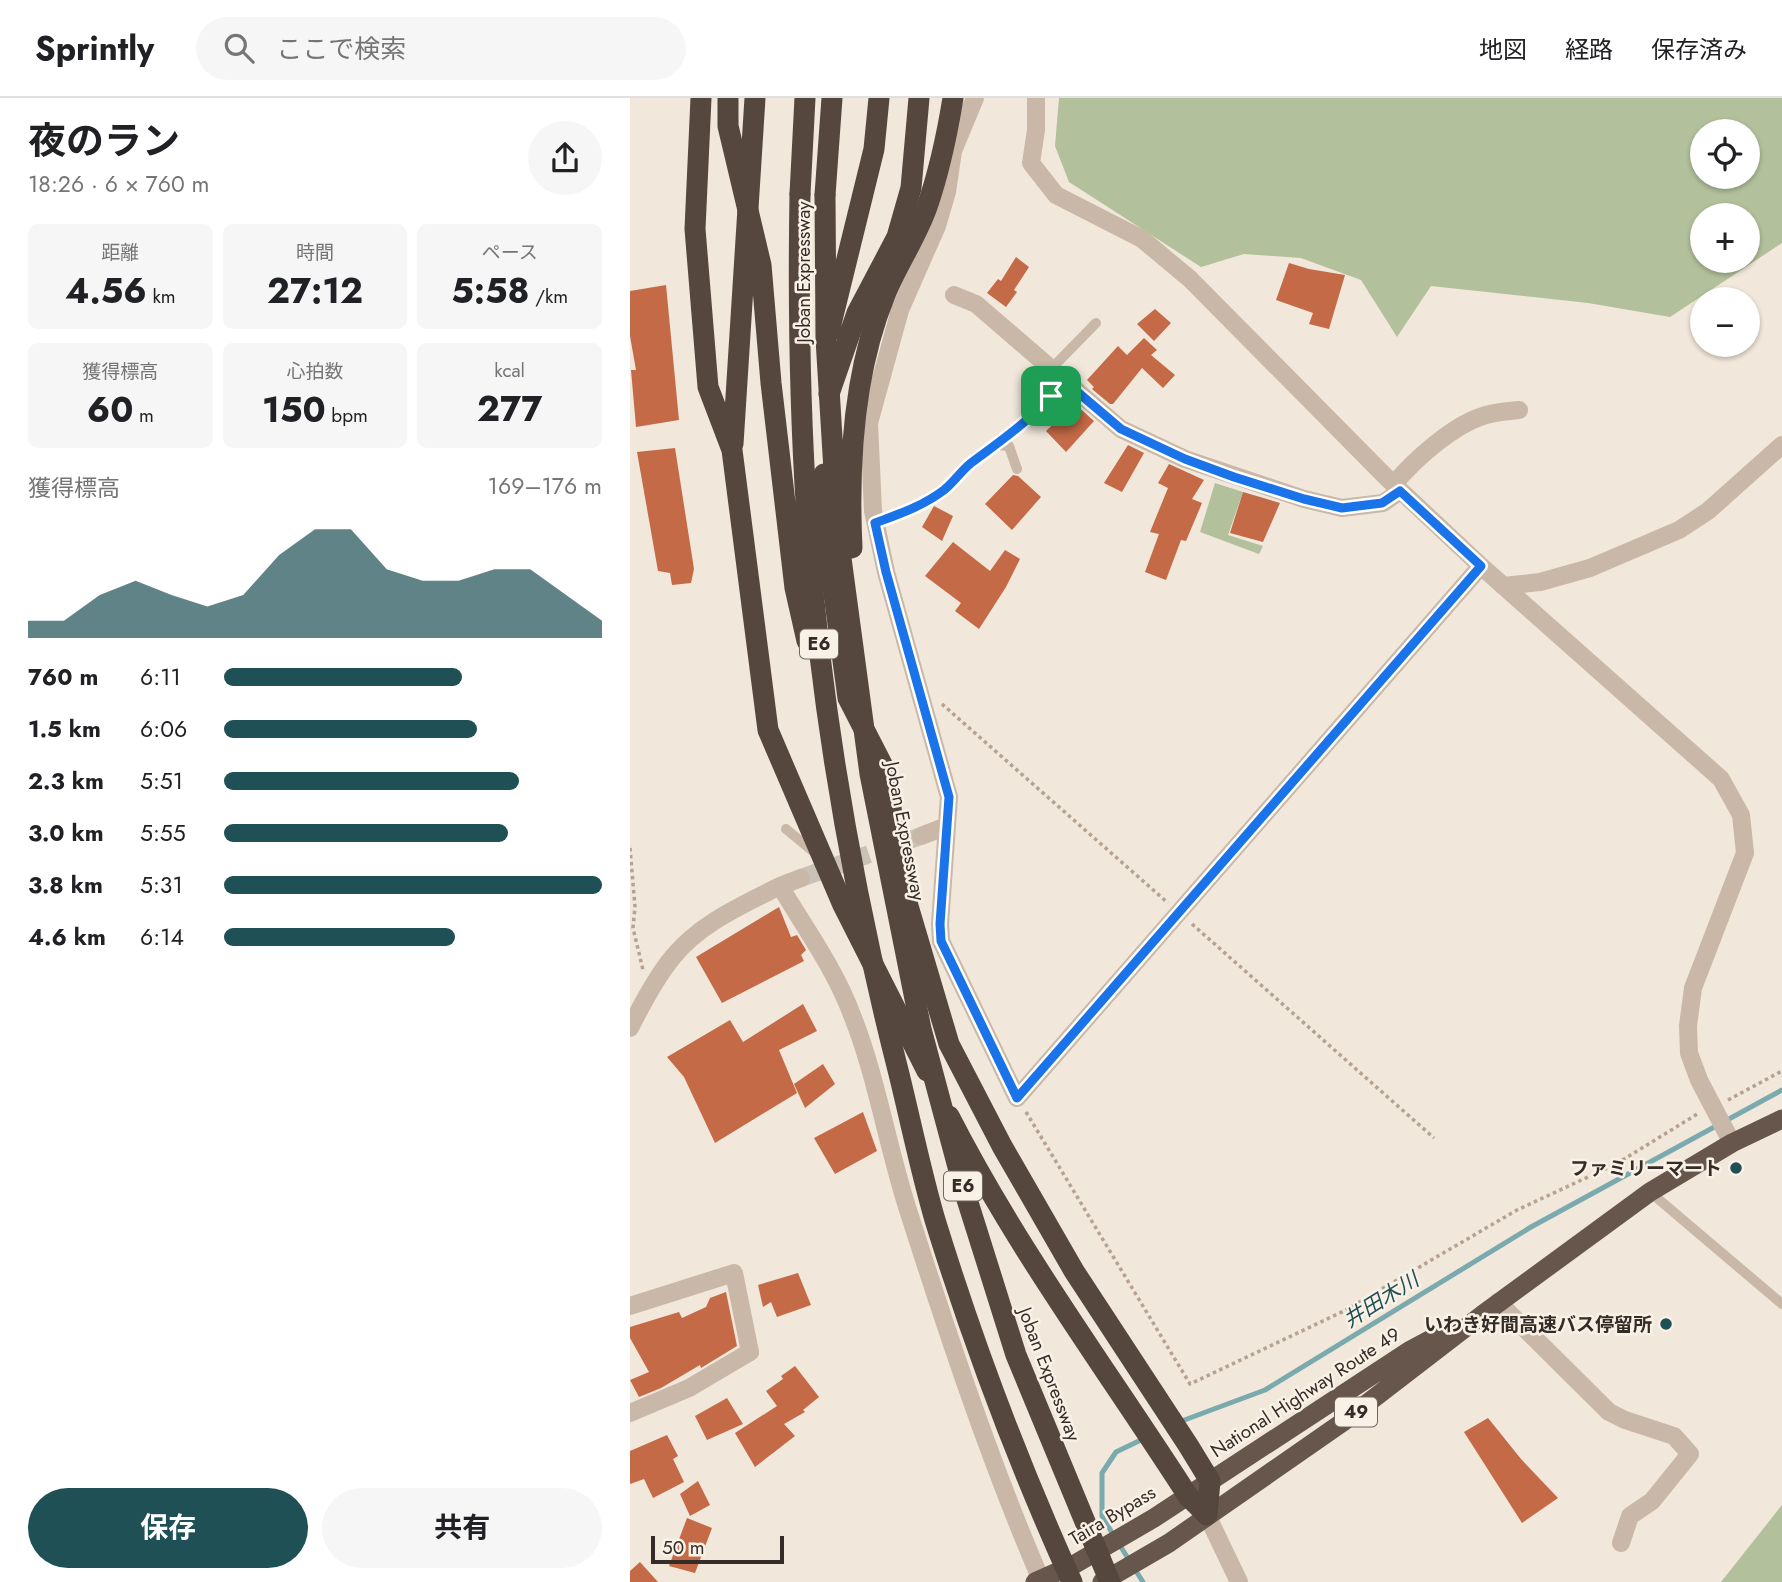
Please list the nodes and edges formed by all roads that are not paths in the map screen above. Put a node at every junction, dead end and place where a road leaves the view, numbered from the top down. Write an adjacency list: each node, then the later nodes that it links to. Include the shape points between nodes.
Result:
1 (701, 98): 17 (highway, via 695,229 708,387)
2 (727, 98): 24 (highway, bridge, via 728,126 761,265 795,588)
3 (755, 98): 17 (highway)
4 (805, 98): 24 (highway, Joban Expressway / E6, bridge, via 799,369 809,546)
5 (832, 98): 23 (highway, Joban Expressway / E6, bridge, via 824,274 829,423)
6 (879, 98): 14 (highway, via 874,149 818,375)
7 (919, 98): 14 (highway, via 911,188 897,237 857,313)
8 (1037, 98): 19 (street, via 1031,163 1056,195 1142,239 1190,279)
9 (966, 100): 20 (street, via 937,226 900,310 869,423); 23 (highway, bridge, via 945,146 926,209 885,295 868,348 854,422 851,531)
10 (954, 295): 12 (street, via 976,304)
11 (1096, 323): 12 (lane)
12 (1056, 373): 15 (lane, via 1051,396); 19 (street, via 1121,429 1234,477 1342,508 1382,503)
13 (1519, 410): 19 (street, via 1486,415 1463,425 1410,465)
14 (822, 416): 39 (highway, via 829,557 848,698 884,768 908,906 949,1044 1073,1271)
15 (996, 445): 18 (lane, via 1009,446); 20 (lane, via 945,489 911,510)
16 (1782, 446): 22 (street, via 1708,511 1679,530 1590,568 1540,582)
17 (733, 450): 28 (highway, via 768,730)
18 (1017, 469)
19 (1397, 487): 21 (street)
20 (875, 523): 25 (street, via 949,797)
21 (1481, 566): 22 (street); 25 (street, via 1017,1098 941,941)
22 (1503, 586): 33 (street, via 1721,779 1741,816 1745,853 1693,988 1688,1026 1689,1053)
23 (857, 677): 43 (highway, Joban Expressway / E6, bridge, via 870,774 921,1029 965,1193 1016,1355)
24 (841, 804): 45 (highway, Joban Expressway / E6, bridge, via 881,1005 935,1219 986,1369)
25 (947, 826): 27 (street)
26 (786, 830): 28 (lane)
27 (921, 836)
28 (824, 860): 40 (highway, via 974,1165)
29 (801, 878): 30 (street)
30 (780, 886): 31 (street, via 724,914 672,957); 44 (street, via 852,1014 949,1340)
31 (630, 1028)
32 (1782, 1119): 33 (highway, National Highway Route 49 / 49)
33 (1729, 1137): 34 (highway, National Highway Route 49 / 49)
34 (1650, 1192): 35 (highway, National Highway Route 49 / 49); 36 (lane)
35 (1499, 1303): 39 (highway, National Highway Route 49 / 49, via 1409,1351); 41 (highway, National Highway Route 49 / 49, via 1343,1422); 42 (street, via 1609,1412 1674,1436 1690,1454 1652,1502 1630,1516)
36 (1782, 1304)
37 (630, 1306): 38 (street, via 734,1273 750,1352 689,1388)
38 (630, 1413)
39 (1210, 1481): 40 (highway, Taira Bypass / 49); 41 (highway)
40 (1188, 1496): 41 (highway); 44 (highway, Taira Bypass / 49, via 1076,1564)
41 (1207, 1515): 43 (highway, 49); 46 (street)
42 (1620, 1543)
43 (1111, 1579)
44 (1038, 1581)
45 (1072, 1582)
46 (1239, 1582)

